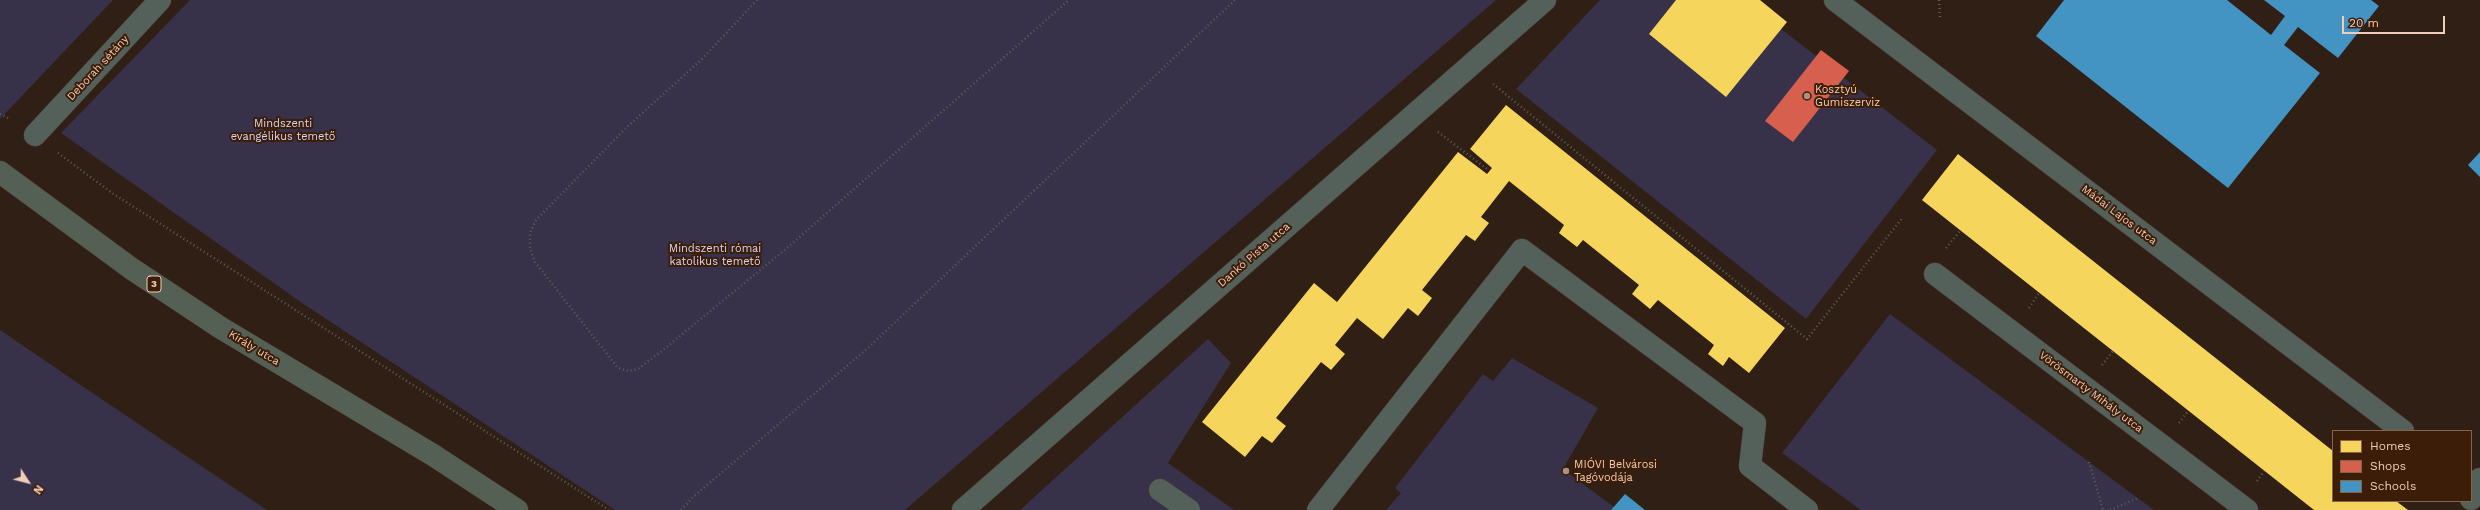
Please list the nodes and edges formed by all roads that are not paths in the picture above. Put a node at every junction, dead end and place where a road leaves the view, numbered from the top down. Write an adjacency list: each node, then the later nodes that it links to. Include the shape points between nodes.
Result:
1 (160, 0): 4 (street, Deborah sétány)
2 (1545, 0): 10 (street, Dankó Pista utca)
3 (1835, 0): 7 (street, Mádai Lajos utca)
4 (35, 135)
5 (0, 172): 9 (main road, Király utca / 3, via 132,269 221,328 433,455)
6 (1935, 274): 14 (street, Vörösmarty Mihály utca)
7 (2403, 430)
8 (1160, 490): 11 (street)
9 (517, 510)
10 (963, 510)
11 (1189, 510)
12 (1318, 510): 13 (street, via 1522,250 1755,423 1750,466)
13 (1807, 510)
14 (2247, 510)

